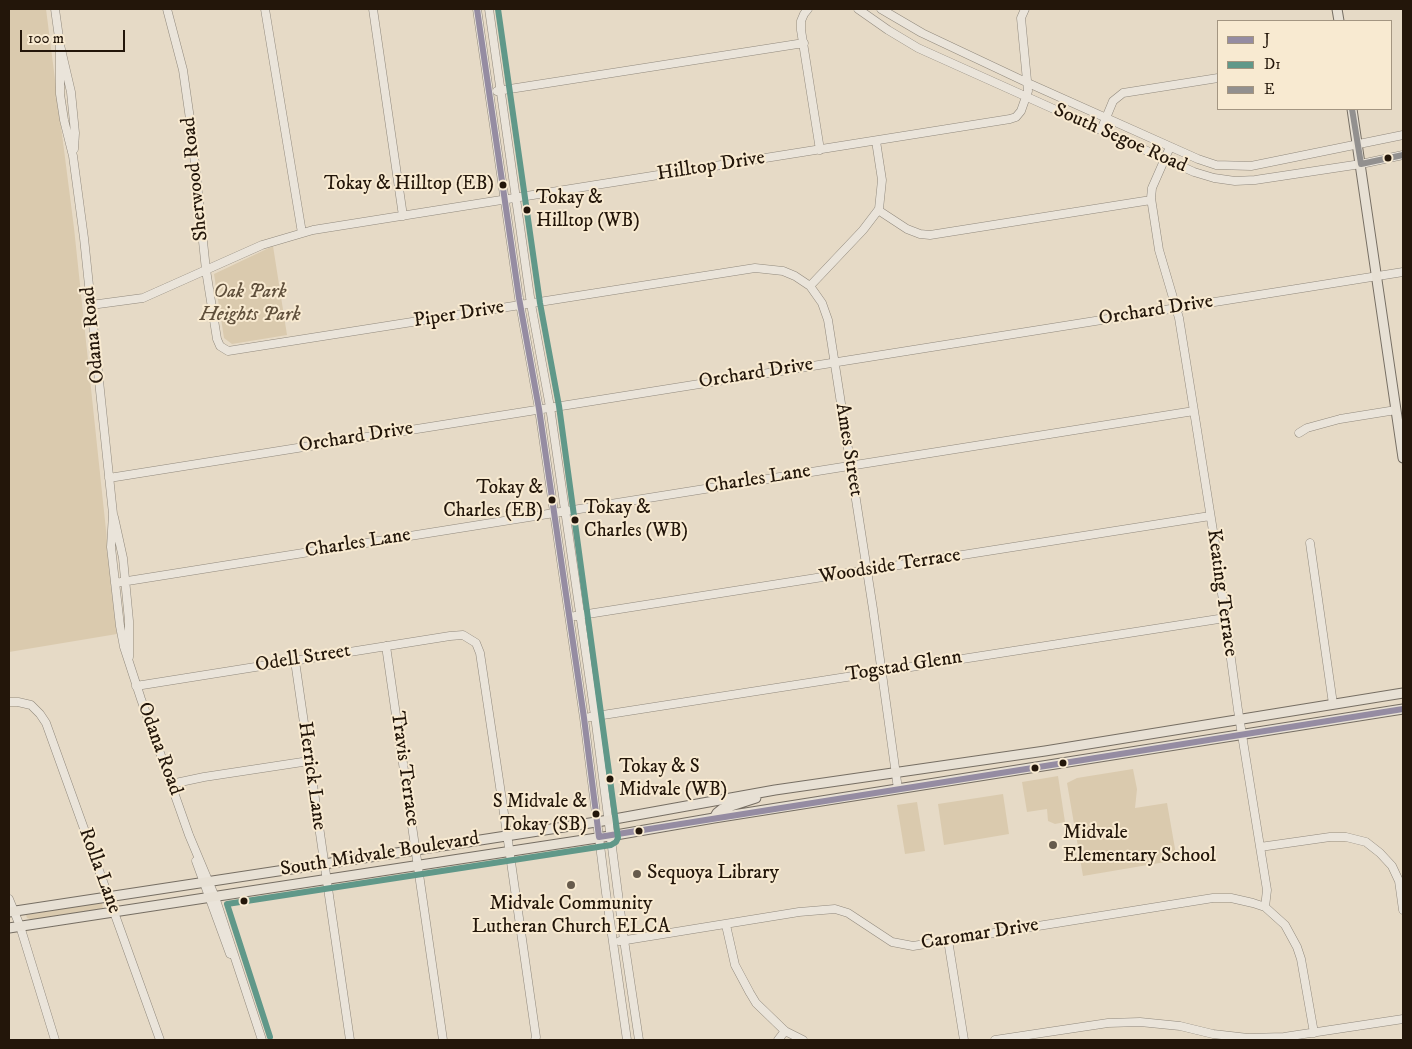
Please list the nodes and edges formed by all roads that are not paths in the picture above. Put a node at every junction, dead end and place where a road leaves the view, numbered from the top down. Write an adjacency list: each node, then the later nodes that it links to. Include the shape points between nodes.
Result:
1 (55, 9): 38 (street, Odana Road, via 75,133 73,156)
2 (167, 9): 33 (street, Sherwood Road, via 183,70)
3 (265, 9): 32 (street)
4 (373, 9): 31 (street)
5 (477, 9): 15 (street)
6 (489, 9): 13 (street)
7 (808, 9): 11 (street, via 801,21)
8 (858, 9): 14 (street, South Segoe Road, via 918,48)
9 (882, 9): 14 (street, South Segoe Road)
10 (1025, 9): 14 (street, via 1021,18)
11 (804, 43): 13 (street); 23 (street)
12 (1217, 78): 17 (street, via 1123,93 1114,101)
13 (500, 90): 15 (street); 27 (street)
14 (1028, 90): 17 (street, South Segoe Road); 18 (street, South Segoe Road); 20 (street, Hilltop Drive, via 1016,117)
15 (489, 92): 28 (street)
16 (1352, 110): 21 (main road)
17 (1107, 118): 18 (street); 22 (street, South Segoe Road)
18 (1101, 130): 25 (street, South Segoe Road)
19 (1403, 136): 21 (street, South Segoe Road)
20 (876, 141): 23 (street, Hilltop Drive); 30 (street, via 882,180)
21 (1358, 146): 22 (street, South Segoe Road, via 1232,167 1216,165); 26 (main road)
22 (1170, 147): 25 (street, Keating Terrace)
23 (820, 150): 27 (street, Hilltop Drive)
24 (1403, 155): 26 (street, South Segoe Road)
25 (1165, 159): 26 (street, South Segoe Road, via 1194,172 1235,181); 29 (street, Keating Terrace, via 1152,188)
26 (1361, 164): 35 (main road)
27 (517, 198): 28 (street, Hilltop Drive); 37 (street)
28 (504, 200): 31 (street, Hilltop Drive); 39 (street)
29 (1151, 200): 30 (street, via 930,235 907,229); 40 (street, Keating Terrace, via 1159,250)
30 (878, 210): 36 (street)
31 (403, 216): 32 (street, Hilltop Drive)
32 (302, 233): 33 (street, Hilltop Drive, via 262,245)
33 (206, 270): 38 (street, Hilltop Drive, via 143,298); 41 (street, Sherwood Road, via 217,339)
34 (1403, 272): 35 (street, Orchard Drive)
35 (1377, 276): 40 (street, Orchard Drive); 45 (main road)
36 (810, 286): 37 (street, Piper Drive, via 783,271 755,268); 42 (street, Ames Street, via 827,314)
37 (532, 304): 39 (street, Piper Drive); 43 (street)
38 (90, 305): 51 (street, Odana Road)
39 (520, 305): 41 (street, Piper Drive, via 234,351); 44 (street)
40 (1176, 308): 42 (street, Orchard Drive); 46 (street, Keating Terrace)
41 (223, 349)
42 (834, 361): 43 (street, Orchard Drive); 50 (street, Ames Street)
43 (550, 407): 44 (street, Orchard Drive); 52 (street)
44 (539, 409): 51 (street, Orchard Drive); 53 (street)
45 (1396, 410): 47 (street, via 1340,419); 48 (main road)
46 (1194, 411): 50 (street, Charles Lane); 55 (street, Keating Terrace)
47 (1299, 433)
48 (1402, 444): 49 (main road)
49 (1403, 458)
50 (850, 466): 52 (street, Charles Lane); 57 (street, Ames Street)
51 (109, 478): 54 (street, Odana Road)
52 (565, 511): 53 (street, Charles Lane); 60 (street)
53 (554, 513): 58 (street, Charles Lane); 61 (street)
54 (113, 514): 58 (street, Odana Road, via 120,538); 59 (street, Odana Road, via 111,547)
55 (1210, 516): 57 (street, Woodside Terrace); 62 (street, Keating Terrace)
56 (1310, 544): 70 (street)
57 (867, 571): 60 (street, Woodside Terrace); 66 (street, Ames Street)
58 (125, 581): 59 (street, Charles Lane); 64 (street, Odana Road)
59 (115, 582): 64 (street, Odana Road, via 120,626)
60 (580, 615): 61 (street, Woodside Terrace); 72 (street)
61 (569, 617): 73 (street)
62 (1225, 618): 66 (street, Togstad Glenn); 74 (street, Keating Terrace)
63 (386, 646): 65 (street, Odell Street); 84 (street, Odell Street, via 462,635 476,643); 88 (street, Travis Terrace)
64 (129, 661): 67 (street, Odana Road)
65 (295, 661): 67 (street, Odell Street); 76 (street, Herrick Lane)
66 (882, 671): 72 (street, Togstad Glenn); 77 (street, Ames Street)
67 (136, 686): 78 (street, Odana Road)
68 (1403, 693): 70 (main road, South Midvale Boulevard)
69 (9, 702): 94 (street, Rolla Lane, via 31,705 46,723)
70 (1333, 704): 74 (main road, South Midvale Boulevard)
71 (1403, 710): 75 (main road, South Midvale Boulevard)
72 (595, 716): 73 (street, Togstad Glenn); 82 (street)
73 (584, 718): 83 (street)
74 (1240, 720): 75 (street, Keating Terrace); 77 (main road, South Midvale Boulevard)
75 (1242, 735): 79 (main road, South Midvale Boulevard); 87 (street, Keating Terrace)
76 (309, 761): 78 (street); 90 (street, Herrick Lane)
77 (896, 774): 79 (street, Ames Street); 80 (main road, South Midvale Boulevard)
78 (172, 784): 93 (street, Odana Road)
79 (898, 789): 81 (main road, South Midvale Boulevard)
80 (775, 790): 81 (main road, via 722,810); 82 (main road, South Midvale Boulevard)
81 (714, 818): 85 (main road, South Midvale Boulevard)
82 (609, 820): 83 (main road, South Midvale Boulevard); 85 (street)
83 (597, 821): 84 (main road, South Midvale Boulevard); 86 (street)
84 (508, 835): 88 (main road, South Midvale Boulevard); 89 (street)
85 (610, 836): 86 (main road, South Midvale Boulevard); 104 (street)
86 (599, 837): 89 (main road, South Midvale Boulevard); 106 (street)
87 (1260, 848): 97 (street, Keating Terrace); 98 (street, via 1330,837 1366,842 1392,866 1399,881)
88 (416, 850): 90 (main road, South Midvale Boulevard); 91 (street, Travis Terrace)
89 (510, 850): 91 (main road, South Midvale Boulevard); 110 (street)
90 (324, 864): 92 (street, Herrick Lane); 93 (main road, South Midvale Boulevard)
91 (418, 864): 92 (main road, South Midvale Boulevard); 115 (street, Travis Terrace)
92 (326, 879): 95 (main road, South Midvale Boulevard); 114 (street, Herrick Lane)
93 (206, 882): 94 (main road, South Midvale Boulevard); 95 (street, Odana Road)
94 (108, 897): 99 (main road, South Midvale Boulevard); 100 (street, Rolla Lane)
95 (212, 897): 100 (main road, South Midvale Boulevard); 113 (street, Odana Road, via 225,944)
96 (9, 899): 99 (street)
97 (1265, 907): 105 (street, Caromar Drive, via 1231,898 1213,898); 109 (street, via 1285,925 1297,948)
98 (1403, 910)
99 (11, 911): 102 (street)
100 (115, 912): 102 (main road, South Midvale Boulevard); 112 (street, Rolla Lane)
101 (726, 925): 104 (street, Caromar Drive); 105 (street, Caromar Drive, via 835,909 848,913 892,942 914,946); 108 (street, via 730,949 741,979 756,1003)
102 (20, 926): 103 (main road, South Midvale Boulevard); 111 (street)
103 (9, 928)
104 (624, 940): 106 (street, Caromar Drive); 117 (street)
105 (948, 940): 120 (street)
106 (613, 941): 116 (street)
107 (1403, 1019): 109 (street)
108 (785, 1031): 118 (street); 119 (street)
109 (1314, 1033): 121 (street, via 1248,1038 1140,1022)
110 (535, 1039)
111 (55, 1040)
112 (160, 1040)
113 (262, 1040)
114 (350, 1040)
115 (443, 1040)
116 (627, 1040)
117 (639, 1040)
118 (778, 1040)
119 (803, 1040)
120 (964, 1040)
121 (995, 1040)

